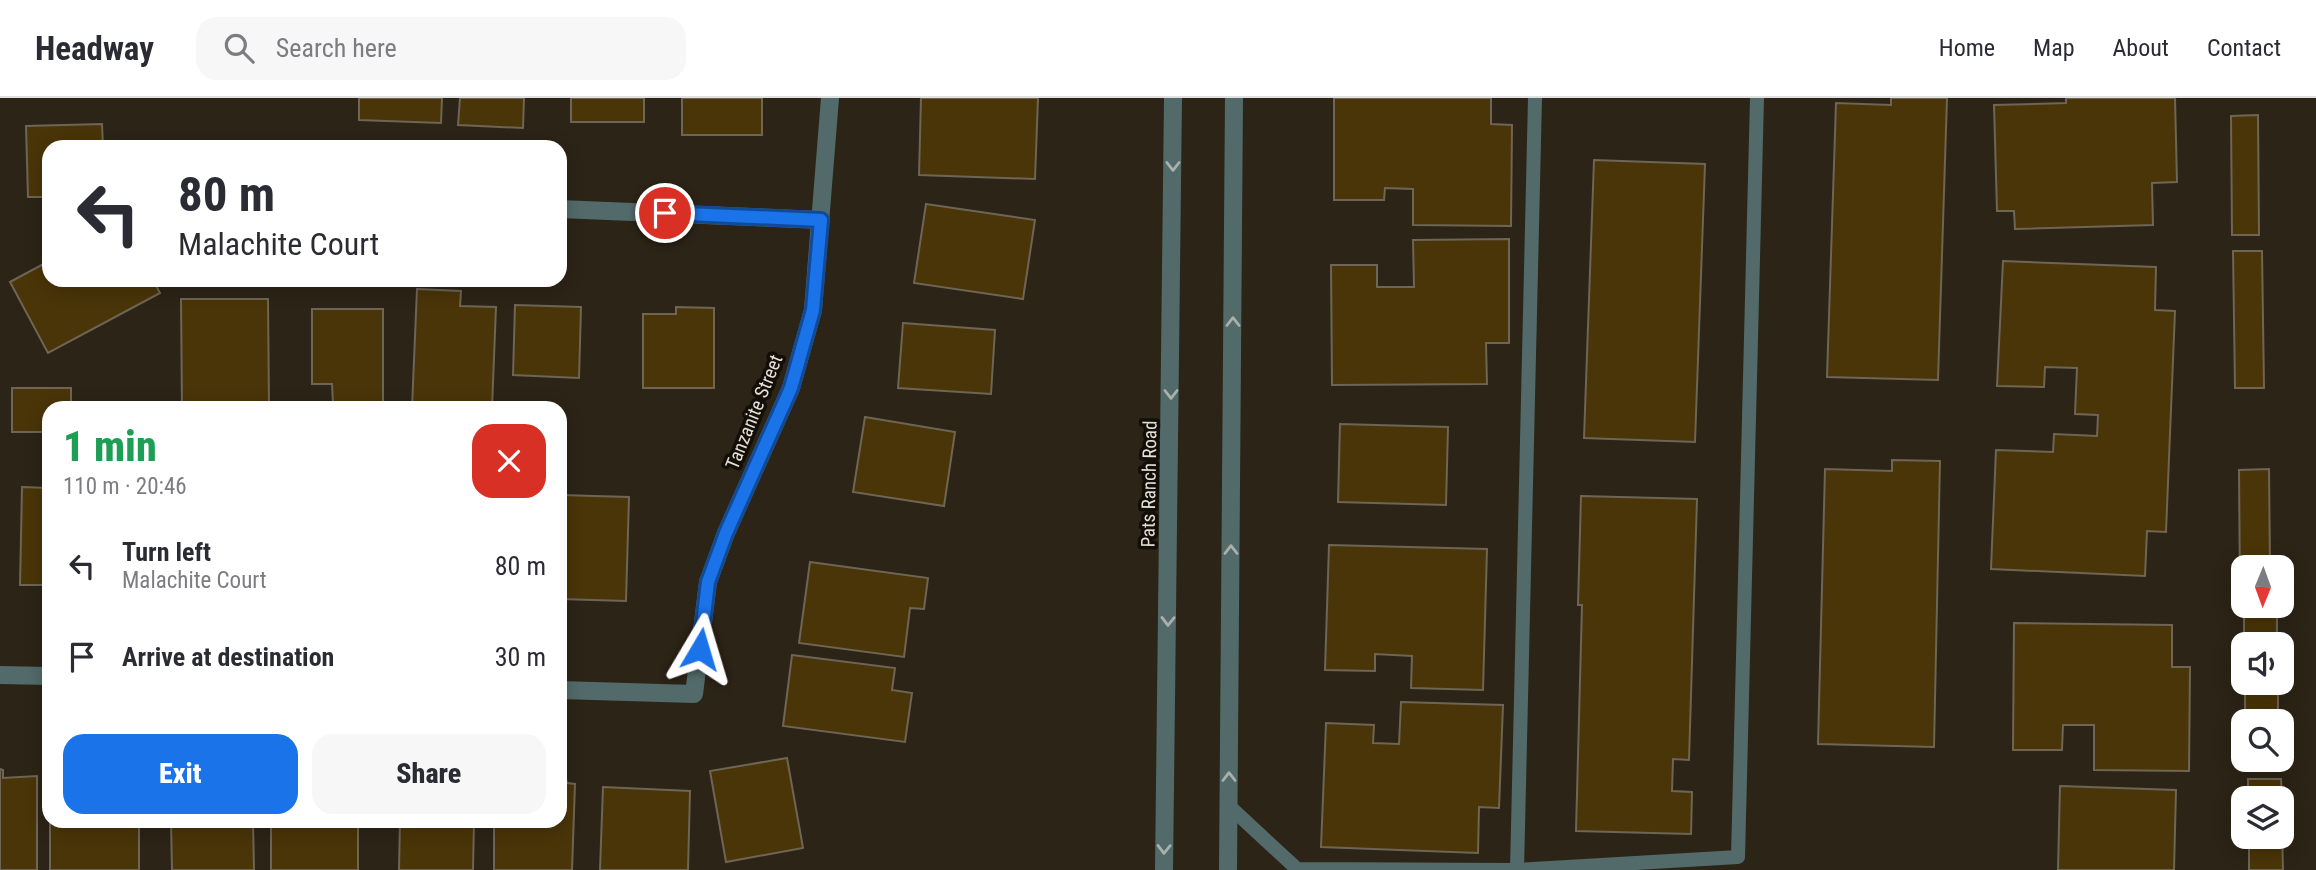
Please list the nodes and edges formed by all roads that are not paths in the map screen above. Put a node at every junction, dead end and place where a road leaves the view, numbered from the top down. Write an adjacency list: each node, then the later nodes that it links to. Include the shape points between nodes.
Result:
1 (830, 98): 7 (street, Tanzanite Street)
2 (1173, 98): 12 (street, Pats Ranch Road, one-way to 12)
3 (1234, 98): 11 (street, one-way to 3)
4 (1535, 98): 15 (lane)
5 (1757, 98): 15 (lane, via 1738,856)
6 (567, 209): 7 (street)
7 (821, 220): 10 (street, Tanzanite Street, via 813,310 791,388 708,582 694,694)
8 (0, 675): 9 (street)
9 (42, 676)
10 (567, 690)
11 (1229, 806): 13 (street); 14 (lane)
12 (1164, 870)
13 (1228, 870)
14 (1297, 870): 15 (lane)
15 (1517, 870)

